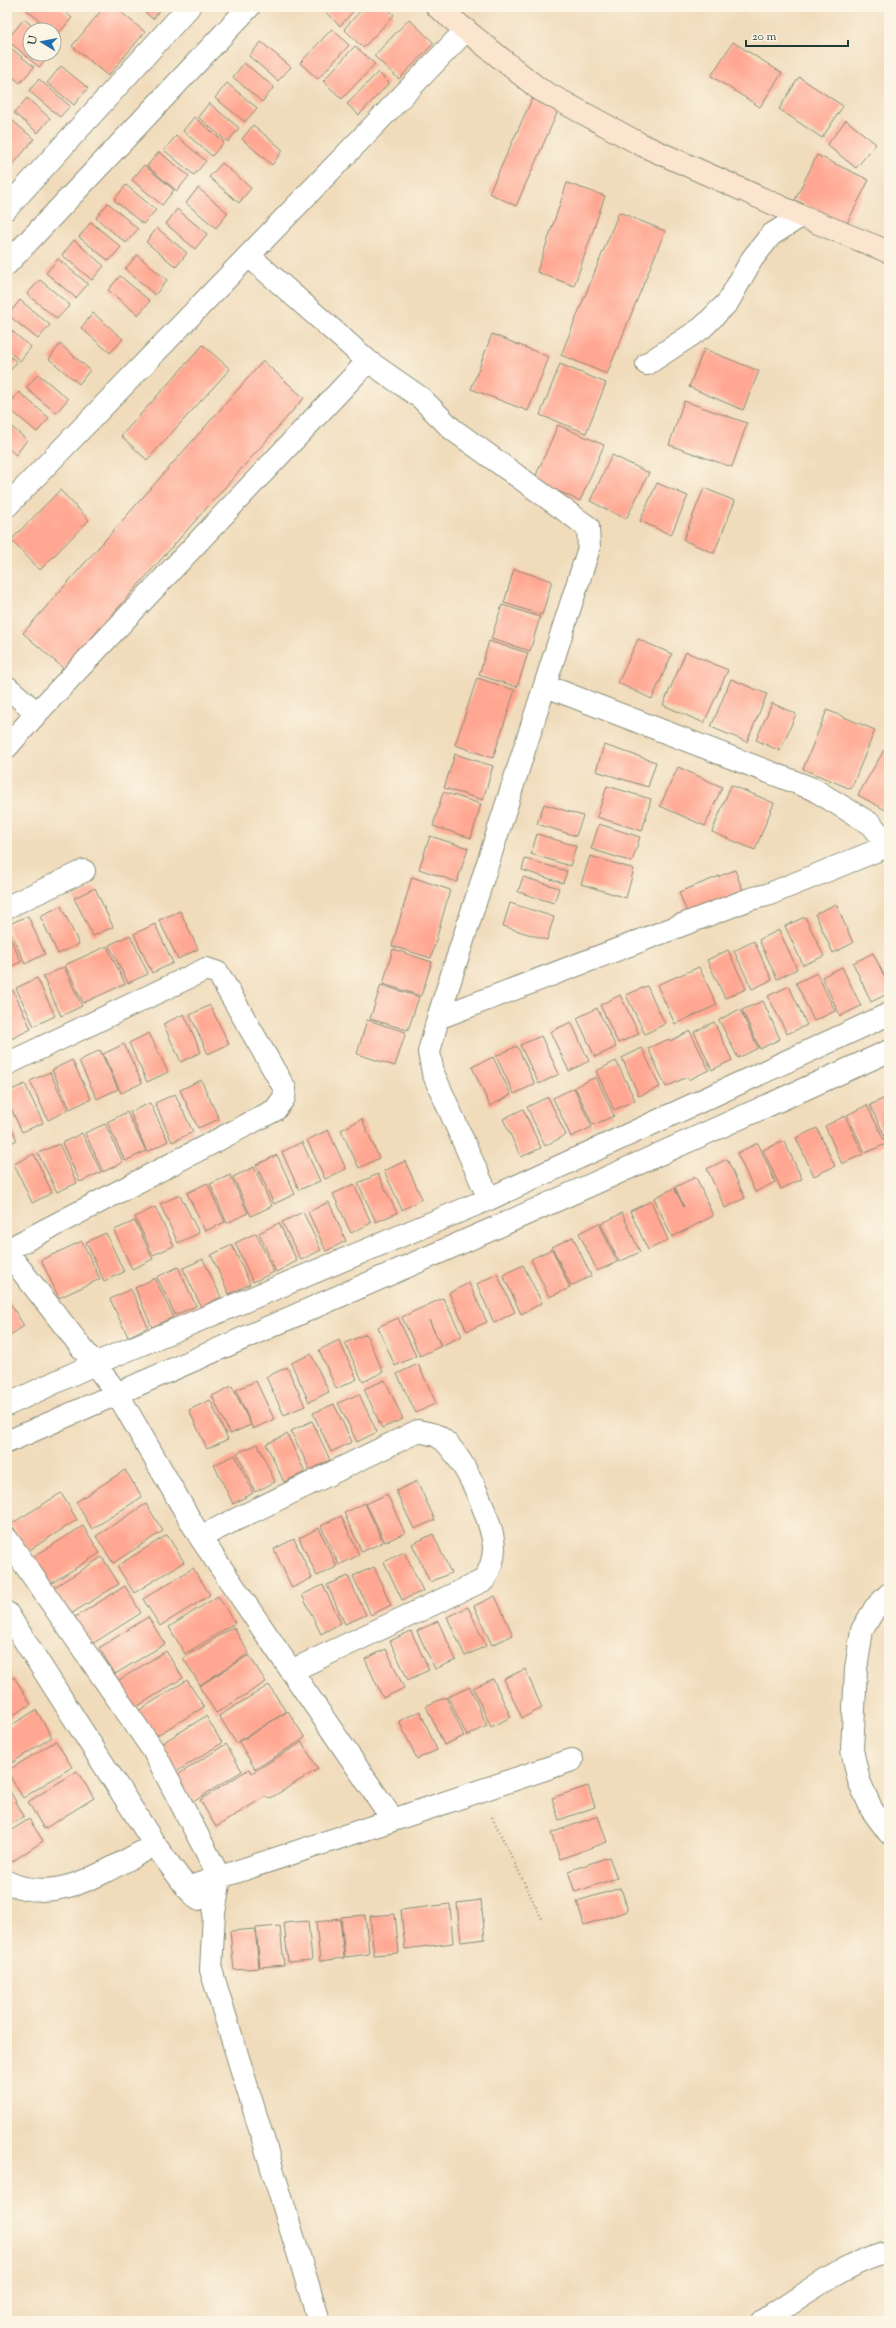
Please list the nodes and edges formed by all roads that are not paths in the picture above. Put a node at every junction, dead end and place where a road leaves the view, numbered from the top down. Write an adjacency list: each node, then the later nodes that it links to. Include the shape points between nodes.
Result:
1 (189, 7): 5 (street)
2 (249, 7): 9 (street)
3 (437, 7): 4 (street)
4 (466, 30): 6 (street, via 539,90 642,145); 8 (street)
5 (7, 208)
6 (801, 216): 7 (street); 11 (street, via 771,235 752,259 728,302 702,328)
7 (889, 252)
8 (249, 256): 10 (street); 12 (street)
9 (7, 264)
10 (368, 361): 13 (street, via 421,398 452,430 588,527 589,548); 15 (street)
11 (647, 364)
12 (7, 506)
13 (546, 686): 17 (street, via 813,789 871,824); 21 (street)
14 (7, 687): 15 (street)
15 (36, 713): 16 (street)
16 (7, 747)
17 (889, 846): 21 (street, via 767,895 750,899)
18 (84, 871): 19 (street)
19 (7, 907)
20 (889, 1014): 24 (street)
21 (438, 1018): 24 (street, via 429,1052 433,1072)
22 (889, 1051): 27 (street, via 497,1227)
23 (7, 1064): 25 (street, via 206,968 218,973 285,1089 284,1098 275,1110)
24 (489, 1199): 26 (street)
25 (7, 1251): 26 (street)
26 (94, 1364): 27 (street); 28 (street)
27 (117, 1393): 29 (street); 30 (street)
28 (7, 1405)
29 (7, 1442)
30 (200, 1537): 34 (street); 34 (street, via 418,1431 438,1436 455,1451 487,1514 494,1548 492,1566 484,1580)
31 (7, 1539): 39 (street, via 153,1750)
32 (889, 1594): 37 (street, via 875,1608 862,1630 856,1669 852,1750 859,1781 872,1810)
33 (7, 1613): 38 (street)
34 (291, 1671): 36 (street)
35 (572, 1760): 36 (street)
36 (393, 1820): 39 (street)
37 (889, 1833)
38 (155, 1845): 40 (street, via 81,1882 55,1890 19,1888); 41 (street)
39 (220, 1878): 41 (street); 42 (street)
40 (7, 1882)
41 (187, 1888): 42 (street)
42 (214, 1913): 44 (street, via 211,1970)
43 (889, 2252): 45 (street, via 874,2255 818,2285)
44 (319, 2321)
45 (763, 2321)

